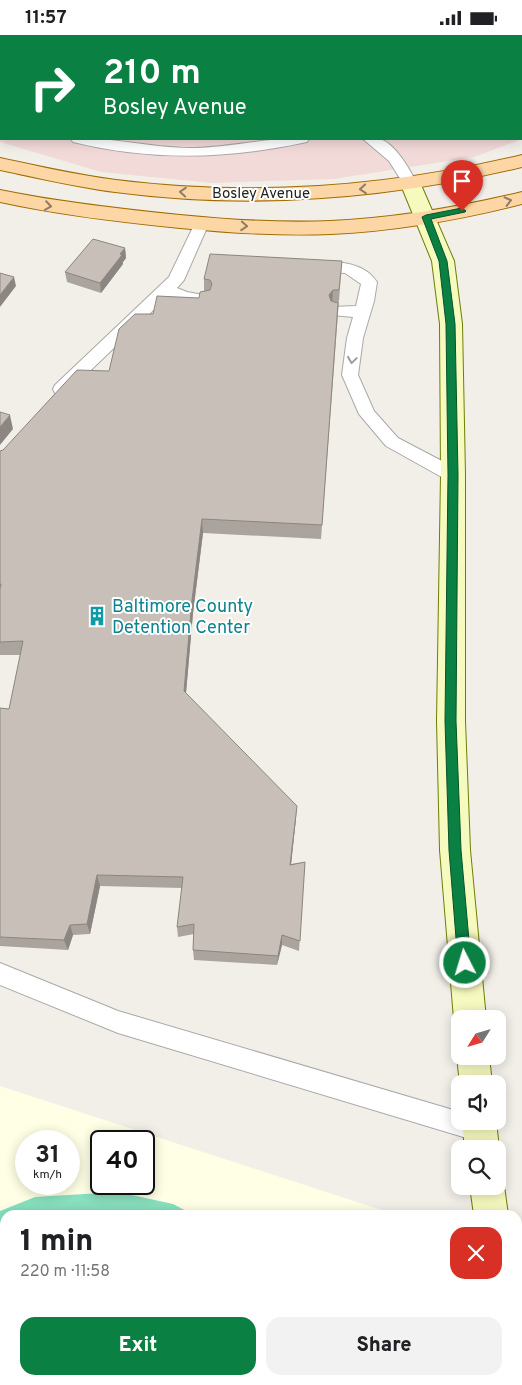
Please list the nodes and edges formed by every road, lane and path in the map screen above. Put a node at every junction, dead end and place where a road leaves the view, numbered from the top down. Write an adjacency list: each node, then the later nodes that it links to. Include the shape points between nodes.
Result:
1 (83, 140): 2 (lane, via 137,150 196,153)
2 (297, 140)
3 (372, 140): 6 (lane, via 398,161)
4 (522, 161): 6 (main road, Bosley Avenue, via 474,174)
5 (0, 164): 6 (main road, Bosley Avenue, one-way to 5, via 279,194 215,194 133,188)
6 (411, 185): 9 (street)
7 (0, 196): 10 (main road, Bosley Avenue, one-way to 10, via 43,205)
8 (522, 197): 9 (main road, Bosley Avenue, one-way to 8)
9 (426, 217): 10 (main road, Bosley Avenue, one-way to 9, via 317,227); 17 (street, via 443,261 451,324)
10 (202, 223): 12 (lane, via 176,280)
11 (300, 265): 15 (lane, via 349,268 369,283)
12 (166, 289): 13 (lane, via 184,297); 16 (lane)
13 (203, 300)
14 (338, 311): 15 (lane)
15 (363, 312): 17 (lane, one-way to 17, via 355,338 350,375 367,414 392,442)
16 (49, 403)
17 (453, 475): 19 (street, via 451,721 455,850)
18 (0, 974): 20 (lane, via 118,1022)
19 (469, 1010)
20 (480, 1133)
21 (488, 1195): 22 (street)
22 (489, 1210)

